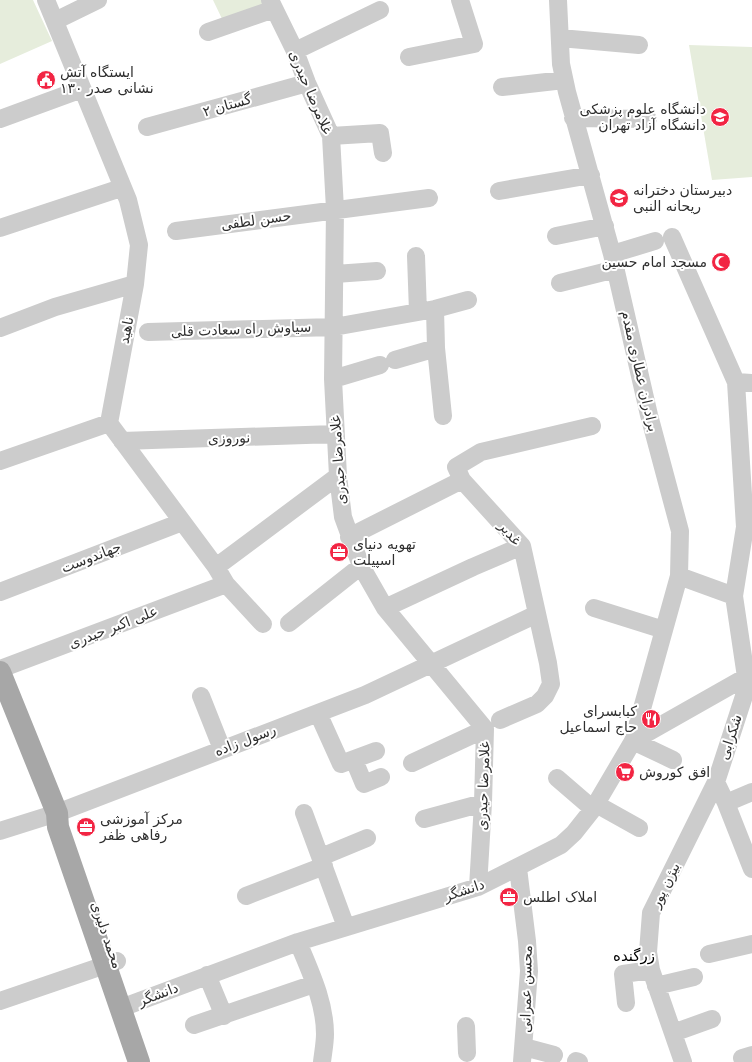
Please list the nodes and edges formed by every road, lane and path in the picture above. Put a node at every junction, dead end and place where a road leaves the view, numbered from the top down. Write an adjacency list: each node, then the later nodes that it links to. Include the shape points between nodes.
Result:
1 (46, 0): 7 (street, ناهید)
2 (98, 0): 7 (street)
3 (460, 0): 12 (street, via 474,44)
4 (558, 0): 9 (street, برادران عطاری مقدم)
5 (272, 5): 8 (street); 11 (street, غلامرضا حیدری)
6 (380, 10): 11 (street)
7 (55, 21): 16 (street, ناهید)
8 (208, 32)
9 (560, 38): 10 (street); 13 (street, برادران عطاری مقدم)
10 (639, 44)
11 (295, 51): 14 (street, غلامرضا حیدری)
12 (409, 57)
13 (564, 80): 15 (street); 17 (street, برادران عطاری مقدم)
14 (307, 82): 20 (street, گستان ۲); 21 (street, غلامرضا حیدری)
15 (502, 87)
16 (82, 89): 18 (street); 24 (street, ناهید)
17 (573, 118): 19 (street); 23 (street, برادران عطاری مقدم)
18 (0, 119)
19 (648, 119)
20 (147, 127)
21 (331, 136): 22 (street, via 380,132); 27 (street, غلامرضا حیدری)
22 (384, 153)
23 (591, 175): 25 (street); 28 (street, برادران عطاری مقدم)
24 (121, 188): 29 (street); 39 (street, ناهید, via 128,200 139,245)
25 (499, 191)
26 (429, 198): 27 (street, حسن لطفی)
27 (335, 209): 30 (street, حسن لطفی); 37 (street, غلامرضا حیدری)
28 (605, 226): 31 (street); 35 (street, برادران عطاری مقدم)
29 (0, 228)
30 (176, 230)
31 (556, 236)
32 (672, 237): 47 (street)
33 (655, 242): 35 (street)
34 (416, 256): 41 (street)
35 (614, 261): 38 (street); 62 (street, برادران عطاری مقدم, via 680,530)
36 (377, 271): 37 (street)
37 (335, 274): 42 (street, غلامرضا حیدری)
38 (560, 283)
39 (135, 284): 43 (street, via 55,307); 49 (street, ناهید)
40 (468, 300): 41 (street, سیاوش راه سعادت قلی)
41 (426, 310): 42 (street, سیاوش راه سعادت قلی); 45 (street)
42 (334, 327): 44 (street, سیاوش راه سعادت قلی); 46 (street, غلامرضا حیدری)
43 (0, 328)
44 (148, 332)
45 (436, 348): 46 (street); 48 (street)
46 (333, 378): 51 (street, غلامرضا حیدری)
47 (744, 383): 57 (street, شکرابی)
48 (443, 416)
49 (109, 423): 52 (street); 53 (street)
50 (592, 426): 54 (street, via 481,452)
51 (336, 434): 52 (street, نوروزی); 55 (street, غلامرضا حیدری)
52 (122, 441): 56 (street)
53 (0, 461)
54 (459, 474): 58 (street); 59 (street, غدیر)
55 (338, 476): 58 (street, غلامرضا حیدری, via 343,517); 61 (street)
56 (182, 522): 61 (street); 64 (street, جهاندوست)
57 (748, 527): 65 (street, شکرابی)
58 (349, 537): 60 (street, غلامرضا حیدری)
59 (522, 546): 66 (street); 68 (street, غدیر)
60 (361, 566): 66 (street, غلامرضا حیدری); 69 (street)
61 (216, 567): 63 (street)
62 (679, 576): 65 (street); 71 (street, برادران عطاری مقدم)
63 (226, 584): 70 (street); 73 (street, علی اکبر حیدری)
64 (0, 592)
65 (734, 596): 75 (street, شکرابی)
66 (385, 608): 72 (street, غلامرضا حیدری)
67 (594, 608): 71 (street)
68 (537, 614): 72 (street, رسول زاده); 78 (street, غدیر, via 548,662 550,684 545,696 537,704)
69 (289, 623)
70 (263, 624)
71 (664, 630): 80 (street, برادران عطاری مقدم)
72 (432, 663): 77 (street, رسول زاده, via 365,695); 79 (street, غلامرضا حیدری)
73 (0, 669)
74 (0, 672): 93 (main road, محمد دلیری)
75 (750, 677): 80 (street, دانشگر); 88 (street, شکرابی)
76 (201, 696): 81 (street)
77 (318, 712): 81 (street, رسول زاده); 83 (street, via 341,764)
78 (500, 720)
79 (485, 729): 85 (street); 90 (street, غلامرضا حیدری)
80 (634, 741): 84 (street); 92 (street, دانشگر)
81 (222, 749): 93 (street, رسول زاده)
82 (376, 751): 83 (street)
83 (354, 760): 86 (street, via 364,784)
84 (672, 760)
85 (412, 763)
86 (381, 777)
87 (557, 778): 92 (street)
88 (716, 782): 91 (street); 111 (street, بیژن پور, via 651,913 648,952)
89 (752, 792): 91 (street)
90 (483, 803): 95 (street); 102 (street, غلامرضا حیدری)
91 (726, 803): 100 (street)
92 (595, 807): 96 (street); 101 (street, دانشگر, via 561,845)
93 (57, 813): 97 (street, رسول زاده); 108 (main road, محمد دلیری, via 58,827)
94 (304, 813): 99 (street)
95 (424, 819)
96 (639, 828)
97 (0, 831)
98 (367, 838): 99 (street)
99 (322, 862): 103 (street); 104 (street)
100 (751, 863)
101 (518, 868): 102 (street, دانشگر); 122 (street, محسن عمرانی, via 528,941 529,971)
102 (478, 887): 104 (street, دانشگر)
103 (246, 896)
104 (346, 928): 105 (street, دانشگر)
105 (298, 942): 109 (street, دانشگر); 112 (street)
106 (752, 944): 107 (street)
107 (709, 954)
108 (111, 963): 113 (street); 115 (main road, محمد دلیری)
109 (207, 975): 115 (street, دانشگر); 116 (street)
110 (694, 977): 111 (street)
111 (653, 978): 114 (street, via 624,974); 120 (street, بیژن پور)
112 (314, 984): 116 (street); 126 (street, via 323,1013 325,1034)
113 (0, 1001)
114 (626, 1003)
115 (126, 1006): 124 (main road, محمد دلیری); 125 (main road, محمد دلیری)
116 (224, 1016): 118 (street)
117 (712, 1019): 120 (street)
118 (194, 1025)
119 (466, 1026): 121 (street)
120 (673, 1033): 127 (street, بیژن پور)
121 (467, 1053)
122 (523, 1054): 123 (street)
123 (554, 1055)
124 (139, 1062)
125 (150, 1062)
126 (322, 1062)
127 (683, 1062)

